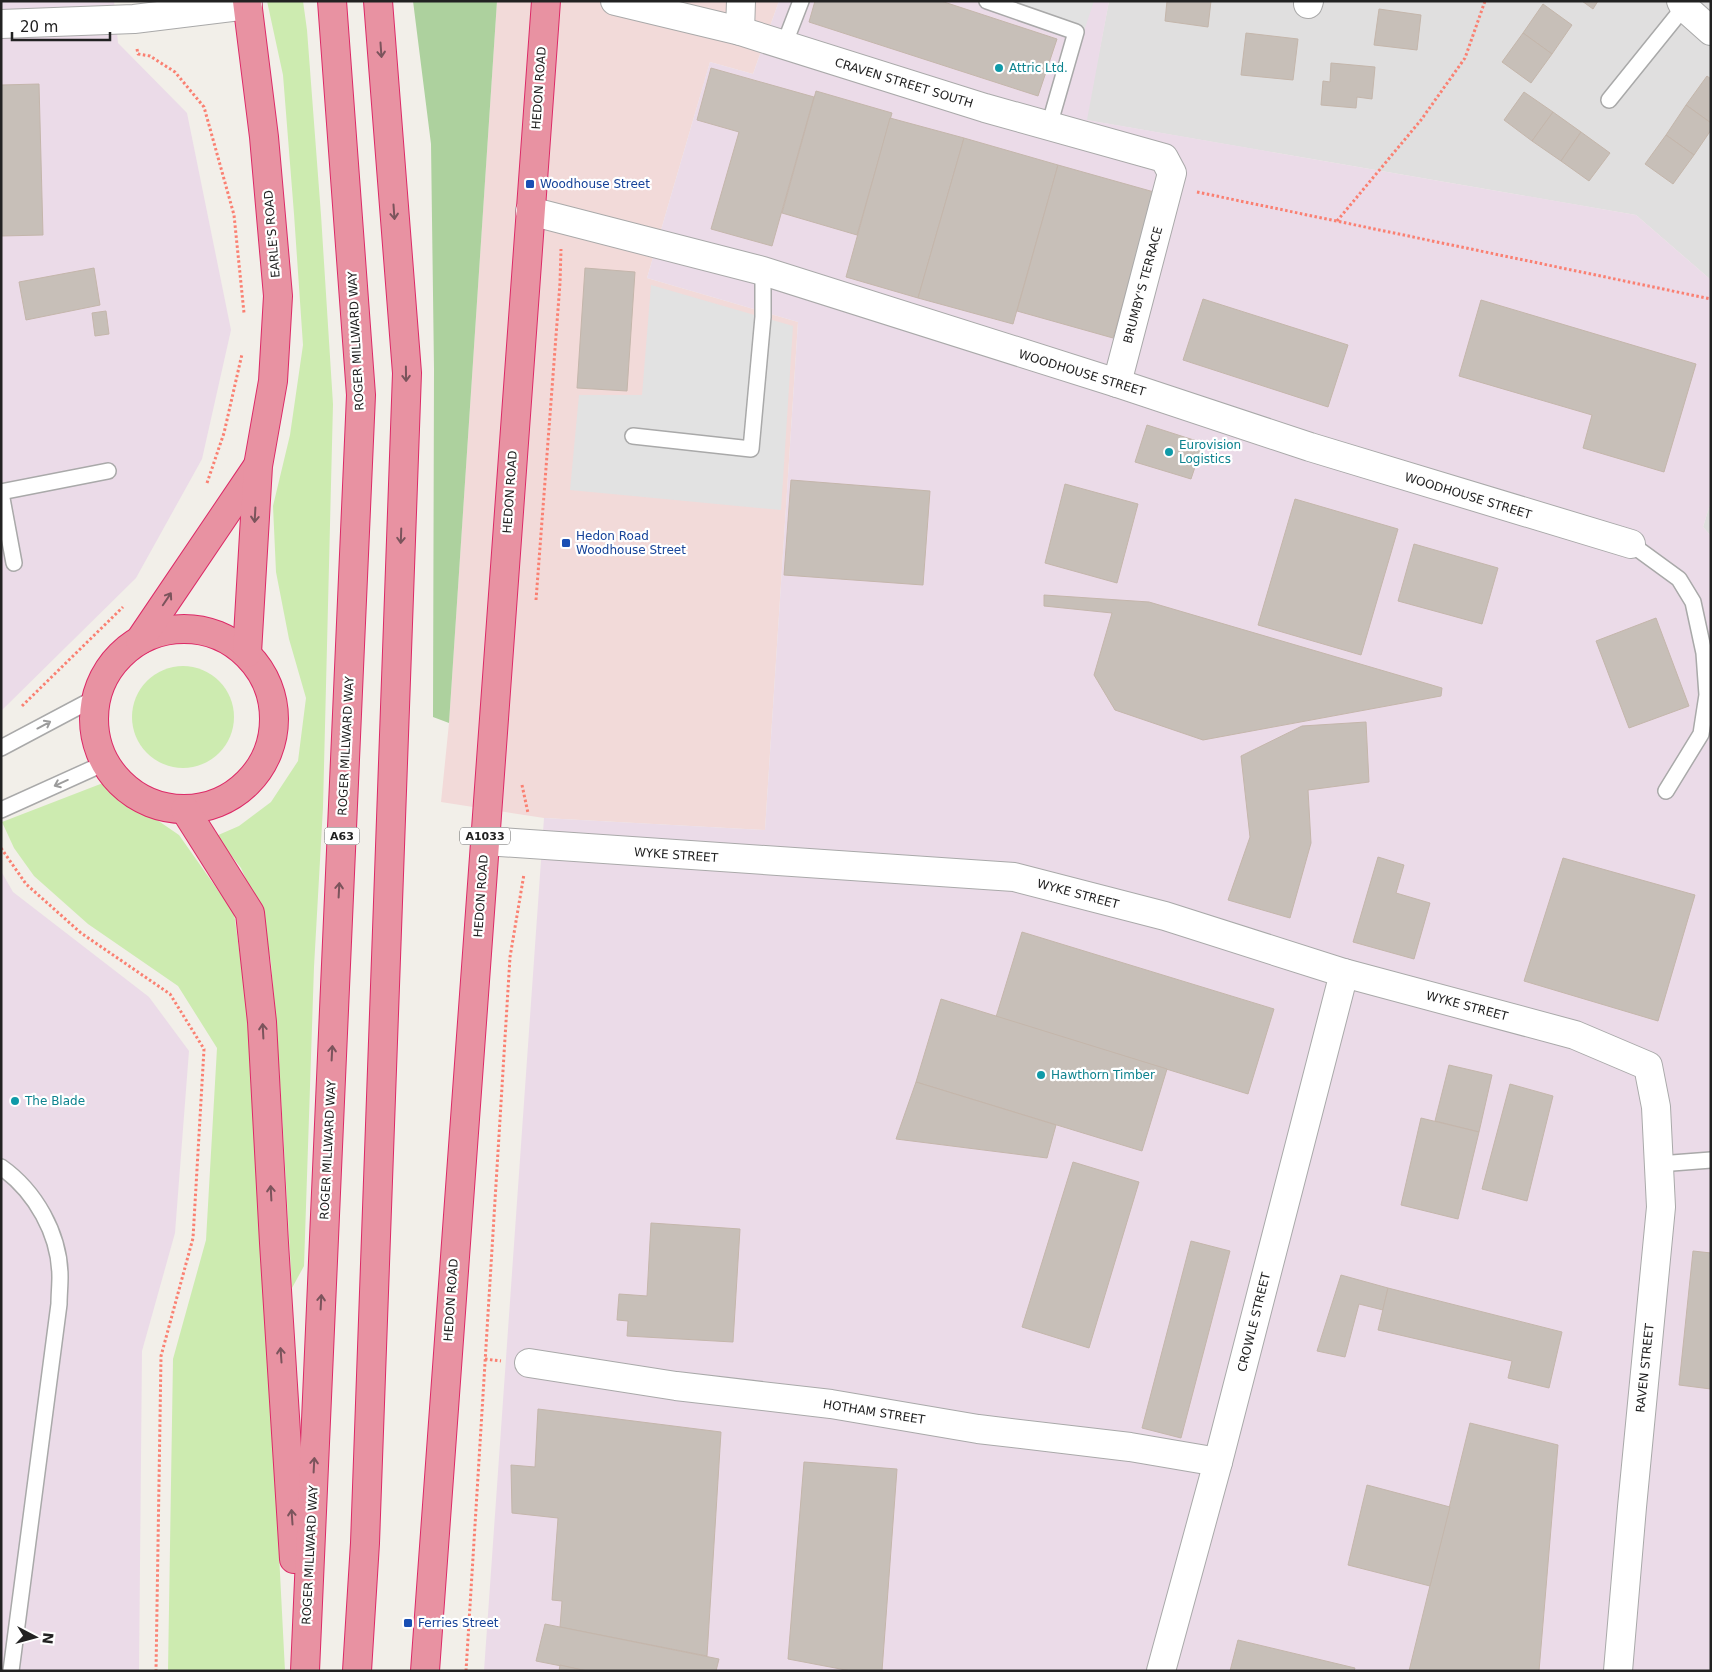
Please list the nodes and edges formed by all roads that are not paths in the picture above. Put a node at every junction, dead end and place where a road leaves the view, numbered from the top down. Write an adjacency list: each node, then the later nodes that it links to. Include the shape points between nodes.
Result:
1 (332, 1): 43 (highway, ROGER MILLWARD WAY / A63, one-way to 1, via 361,395)
2 (378, 1): 44 (highway, one-way to 44, via 406,373 365,1544)
3 (546, 1): 17 (highway, HEDON ROAD / A1033)
4 (615, 1): 11 (street, CRAVEN STREET SOUTH)
5 (741, 1): 11 (street)
6 (801, 1): 13 (lane)
7 (987, 1): 15 (lane, via 1076,32)
8 (248, 3): 10 (street, via 134,19); 21 (highway, EARLE'S ROAD, via 278,296 274,380)
9 (1682, 4): 12 (street); 14 (lane)
10 (1, 24)
11 (740, 31): 13 (street, CRAVEN STREET SOUTH)
12 (1711, 31)
13 (784, 45): 15 (street, CRAVEN STREET SOUTH)
14 (1609, 100)
15 (1049, 126): 16 (street, CRAVEN STREET SOUTH, via 1164,158 1172,173)
16 (1169, 186): 19 (street, BRUMBY'S TERRACE)
17 (530, 210): 18 (street, WOODHOUSE STREET); 34 (highway, HEDON ROAD / A1033)
18 (763, 271): 19 (street, WOODHOUSE STREET); 20 (lane, via 763,317 751,448)
19 (1117, 383): 24 (street, WOODHOUSE STREET, via 1310,447)
20 (633, 436)
21 (258, 466): 26 (highway, EARLE'S ROAD, one-way to 21); 27 (highway, EARLE'S ROAD, one-way to 27)
22 (108, 471): 23 (lane)
23 (1, 492): 25 (lane)
24 (1631, 544): 31 (lane, via 1678,579 1693,602 1704,653 1707,695 1701,734)
25 (14, 562)
26 (140, 640): 27 (highway, via 167,630 196,629 224,636); 28 (highway, via 121,654 106,674)
27 (247, 653): 33 (highway, via 265,677 275,707 273,738 262,766 242,789 215,804)
28 (96, 697): 29 (lane, one-way to 28); 30 (highway, via 97,742)
29 (1, 748)
30 (105, 763): 32 (lane, one-way to 32); 33 (highway, via 120,782 139,797 161,806)
31 (1666, 791)
32 (1, 810)
33 (185, 810): 43 (highway, one-way to 33, via 262,1022 250,913)
34 (485, 841): 35 (street, WYKE STREET, via 1014,877 1165,916); 45 (highway, HEDON ROAD / A1033)
35 (1344, 973): 36 (street, WYKE STREET, via 1576,1035); 41 (street, CROWLE STREET)
36 (1648, 1066): 38 (street, RAVEN STREET, via 1656,1107)
37 (1711, 1160): 38 (lane)
38 (1659, 1164): 47 (street, RAVEN STREET, via 1661,1207)
39 (1, 1167): 42 (lane, via 30,1194 46,1219 56,1246 60,1275 59,1304)
40 (529, 1363): 41 (street, HOTHAM STREET)
41 (1218, 1462): 46 (street, CROWLE STREET)
42 (11, 1671)
43 (303, 1671)
44 (357, 1671)
45 (425, 1671)
46 (1161, 1671)
47 (1618, 1671)

